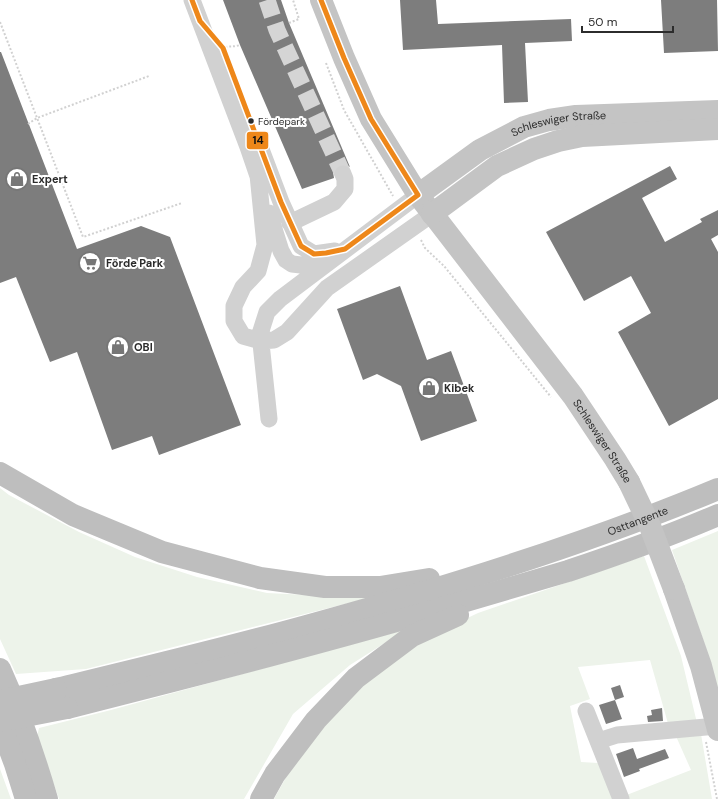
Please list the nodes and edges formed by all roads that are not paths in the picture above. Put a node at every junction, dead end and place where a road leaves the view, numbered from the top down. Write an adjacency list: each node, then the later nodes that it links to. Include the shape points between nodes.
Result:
1 (192, 0): 3 (lane)
2 (321, 0): 8 (main road, Schleswiger Straße, via 371,119)
3 (200, 21): 7 (lane); 10 (lane, via 223,48)
4 (718, 111): 8 (main road, Schleswiger Straße, via 576,116 549,120 524,127 480,150)
5 (718, 129): 9 (main road, Schleswiger Straße, via 582,136 558,141 496,166)
6 (343, 174): 10 (lane, via 345,189 334,202)
7 (258, 175): 12 (lane); 16 (lane, via 265,245 258,271 243,287 234,306 234,321 243,336)
8 (418, 195): 9 (main road, Schleswiger Straße); 11 (lane)
9 (432, 214): 15 (lane, via 327,288); 27 (main road, Schleswiger Straße, bridge, via 573,396 629,482 650,526 674,589 701,666)
10 (290, 223): 11 (lane, via 301,246 314,254)
11 (345, 249): 13 (lane)
12 (286, 260): 13 (lane, via 301,265); 14 (lane)
13 (326, 264): 14 (lane)
14 (301, 283): 15 (lane, via 304,298 302,305 292,315); 16 (lane, via 267,312 260,334)
15 (287, 332): 16 (lane, via 274,340)
16 (261, 342): 17 (lane)
17 (269, 419)
18 (0, 472): 21 (highway, via 73,515 162,552 260,578 325,587 380,587 430,579)
19 (718, 489): 21 (highway, Osttangente)
20 (718, 515): 22 (highway)
21 (557, 550): 24 (highway, bridge, via 304,627)
22 (567, 571): 26 (highway, bridge, via 317,643); 31 (highway, via 465,611 406,640 356,678 316,720 275,774)
23 (0, 669): 30 (highway, via 34,756)
24 (0, 701)
25 (586, 711): 28 (lane)
26 (0, 723): 29 (highway)
27 (718, 728): 28 (lane, Schleswiger Straße, via 617,735)
28 (598, 741): 32 (lane)
29 (26, 799)
30 (46, 799)
31 (261, 799)
32 (621, 799)

